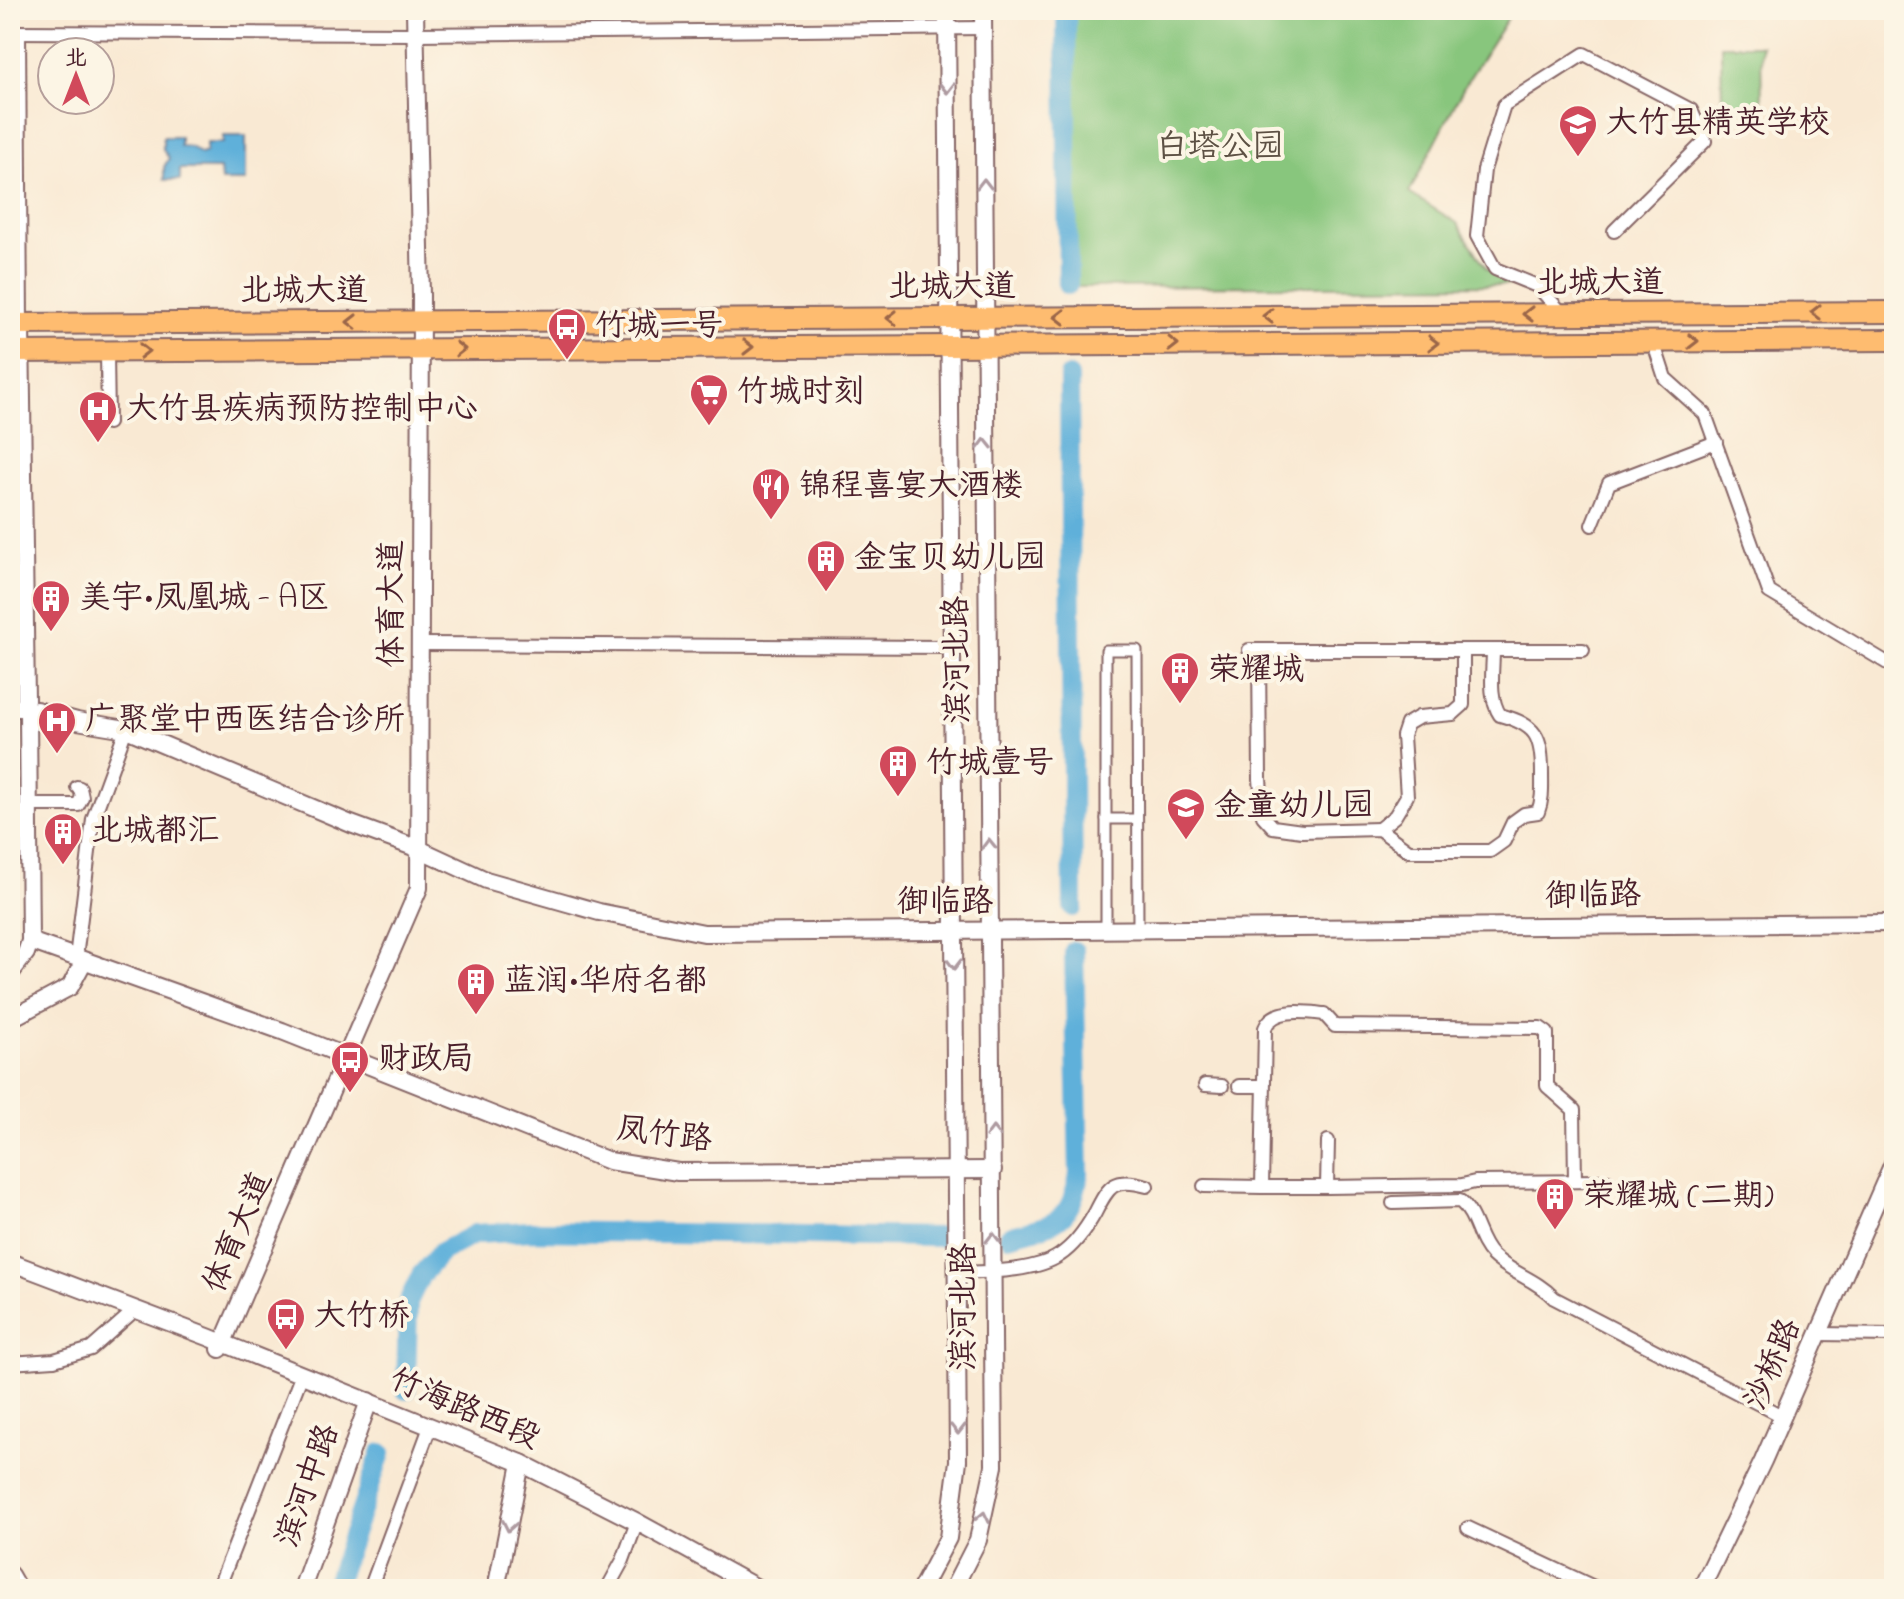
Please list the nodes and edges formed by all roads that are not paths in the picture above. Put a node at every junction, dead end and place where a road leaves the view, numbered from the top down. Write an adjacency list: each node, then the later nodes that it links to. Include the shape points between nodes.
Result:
1 (415, 10): 7 (street, 体育大道)
2 (947, 10): 4 (street, 滨河北路)
3 (983, 10): 5 (street, 滨河北路)
4 (947, 28): 5 (street); 7 (street); 12 (street, 滨河北路, one-way to 12)
5 (983, 28): 13 (street, 滨河北路, one-way to 5)
6 (15, 32): 7 (street); 8 (street)
7 (415, 34): 14 (street, 体育大道)
8 (15, 225): 15 (street)
9 (1614, 231): 11 (street, via 1705,141 1691,110 1584,54 1504,105 1484,170 1477,236 1495,269 1537,286)
10 (1894, 312): 11 (highway, 北城大道, one-way to 11)
11 (1563, 314): 13 (highway, 北城大道, one-way to 13)
12 (949, 318): 13 (highway, 北城大道); 14 (highway, 北城大道, one-way to 14); 18 (street, 滨河北路)
13 (984, 318): 19 (street, 滨河北路)
14 (421, 322): 15 (highway, 北城大道, one-way to 15); 20 (street, 体育大道)
15 (16, 324): 21 (street)
16 (1894, 340): 17 (highway, 北城大道, one-way to 16)
17 (1653, 341): 19 (highway, 北城大道, one-way to 17); 24 (street, via 1665,378 1705,414)
18 (948, 346): 19 (highway, 北城大道); 20 (highway, 北城大道, one-way to 18); 27 (street, 滨河北路)
19 (984, 346): 46 (street, 滨河北路, one-way to 19)
20 (420, 349): 22 (highway, 北城大道, one-way to 20); 26 (street, 体育大道)
21 (16, 352): 22 (highway, 北城大道); 32 (street)
22 (107, 352): 23 (street)
23 (108, 423)
24 (1716, 442): 25 (street, via 1609,483); 31 (street, via 1769,592)
25 (1592, 525)
26 (421, 644): 27 (street); 41 (street, 体育大道)
27 (952, 647): 45 (street, 滨河北路)
28 (1463, 650): 29 (street); 40 (street, via 1463,705 1453,714 1419,717 1407,724 1407,796); 40 (street, via 1254,650 1263,816 1273,827 1302,831)
29 (1493, 650): 30 (street); 40 (street, via 1496,709 1541,740 1538,812 1513,822 1504,841 1490,851 1409,851)
30 (1583, 650)
31 (1894, 667)
32 (24, 708): 33 (street, 御临路); 35 (street)
33 (126, 729): 37 (street); 41 (street, 御临路)
34 (77, 787): 36 (street, via 82,797)
35 (27, 805): 36 (street); 47 (street)
36 (78, 805): 37 (street)
37 (93, 819): 48 (street)
38 (1106, 819): 39 (street); 39 (street, via 1106,650 1137,650); 44 (street)
39 (1137, 819): 43 (street)
40 (1379, 829)
41 (419, 849): 45 (street, 御临路, via 486,880 599,912 704,933); 51 (street, 体育大道, via 419,888)
42 (1894, 923): 43 (street, 御临路)
43 (1138, 929): 44 (street, 御临路)
44 (1104, 930): 46 (street, 御临路)
45 (954, 931): 46 (street, 御临路); 58 (street, 滨河北路, one-way to 58)
46 (990, 931): 59 (street, 滨河北路, one-way to 46)
47 (30, 941): 48 (street, 凤竹路); 49 (street)
48 (80, 959): 50 (street, via 70,987); 51 (street, 凤竹路)
49 (10, 974)
50 (10, 1019)
51 (346, 1056): 58 (street, 凤竹路, via 609,1161 678,1172); 74 (street, 体育大道)
52 (1205, 1085): 53 (street)
53 (1222, 1086)
54 (1239, 1086): 55 (street)
55 (1263, 1086): 60 (street, via 1265,1028 1275,1015 1324,1014 1335,1026 1540,1028 1547,1033 1547,1086 1574,1110); 64 (street)
56 (1328, 1141): 65 (street)
57 (1894, 1161): 72 (street, 沙桥路)
58 (956, 1170): 59 (street, 凤竹路); 70 (street, 滨河北路)
59 (993, 1170): 69 (street, 滨河北路, one-way to 59)
60 (1575, 1181): 61 (street); 65 (street)
61 (1608, 1181)
62 (1147, 1186): 69 (street, via 1112,1187 1080,1237 1058,1257)
63 (1204, 1186): 64 (street)
64 (1262, 1187): 65 (street)
65 (1327, 1187)
66 (1393, 1203): 78 (street, via 1460,1201 1485,1247 1502,1264 1554,1298)
67 (10, 1262): 71 (street, 竹海路西段)
68 (10, 1269): 71 (street, 竹海路西段)
69 (993, 1269): 70 (street); 93 (street, 滨河北路, one-way to 69, via 978,1540 994,1466)
70 (957, 1270): 92 (street, 滨河北路, one-way to 92, via 958,1461 948,1538)
71 (132, 1312): 74 (street, 竹海路西段); 75 (street, via 91,1349 54,1360)
72 (1817, 1334): 73 (street); 78 (street, 沙桥路)
73 (1894, 1335)
74 (221, 1346): 76 (street, 竹海路西段)
75 (10, 1363)
76 (301, 1377): 77 (street, 竹海路西段); 85 (street)
77 (368, 1405): 79 (street, 竹海路西段); 86 (street, 滨河中路)
78 (1782, 1416): 95 (street, 沙桥路)
79 (429, 1430): 80 (street, 竹海路西段); 87 (street)
80 (520, 1466): 81 (street, 竹海路西段); 88 (street, one-way to 88)
81 (635, 1524): 89 (street); 90 (street, 竹海路西段); 91 (street, 竹海路西段)
82 (1468, 1528): 94 (street)
83 (10, 1575): 84 (street)
84 (18, 1589)
85 (218, 1589)
86 (302, 1589)
87 (370, 1589)
88 (496, 1589)
89 (607, 1589)
90 (745, 1589)
91 (759, 1589)
92 (921, 1589)
93 (953, 1589)
94 (1598, 1589)
95 (1701, 1589)

